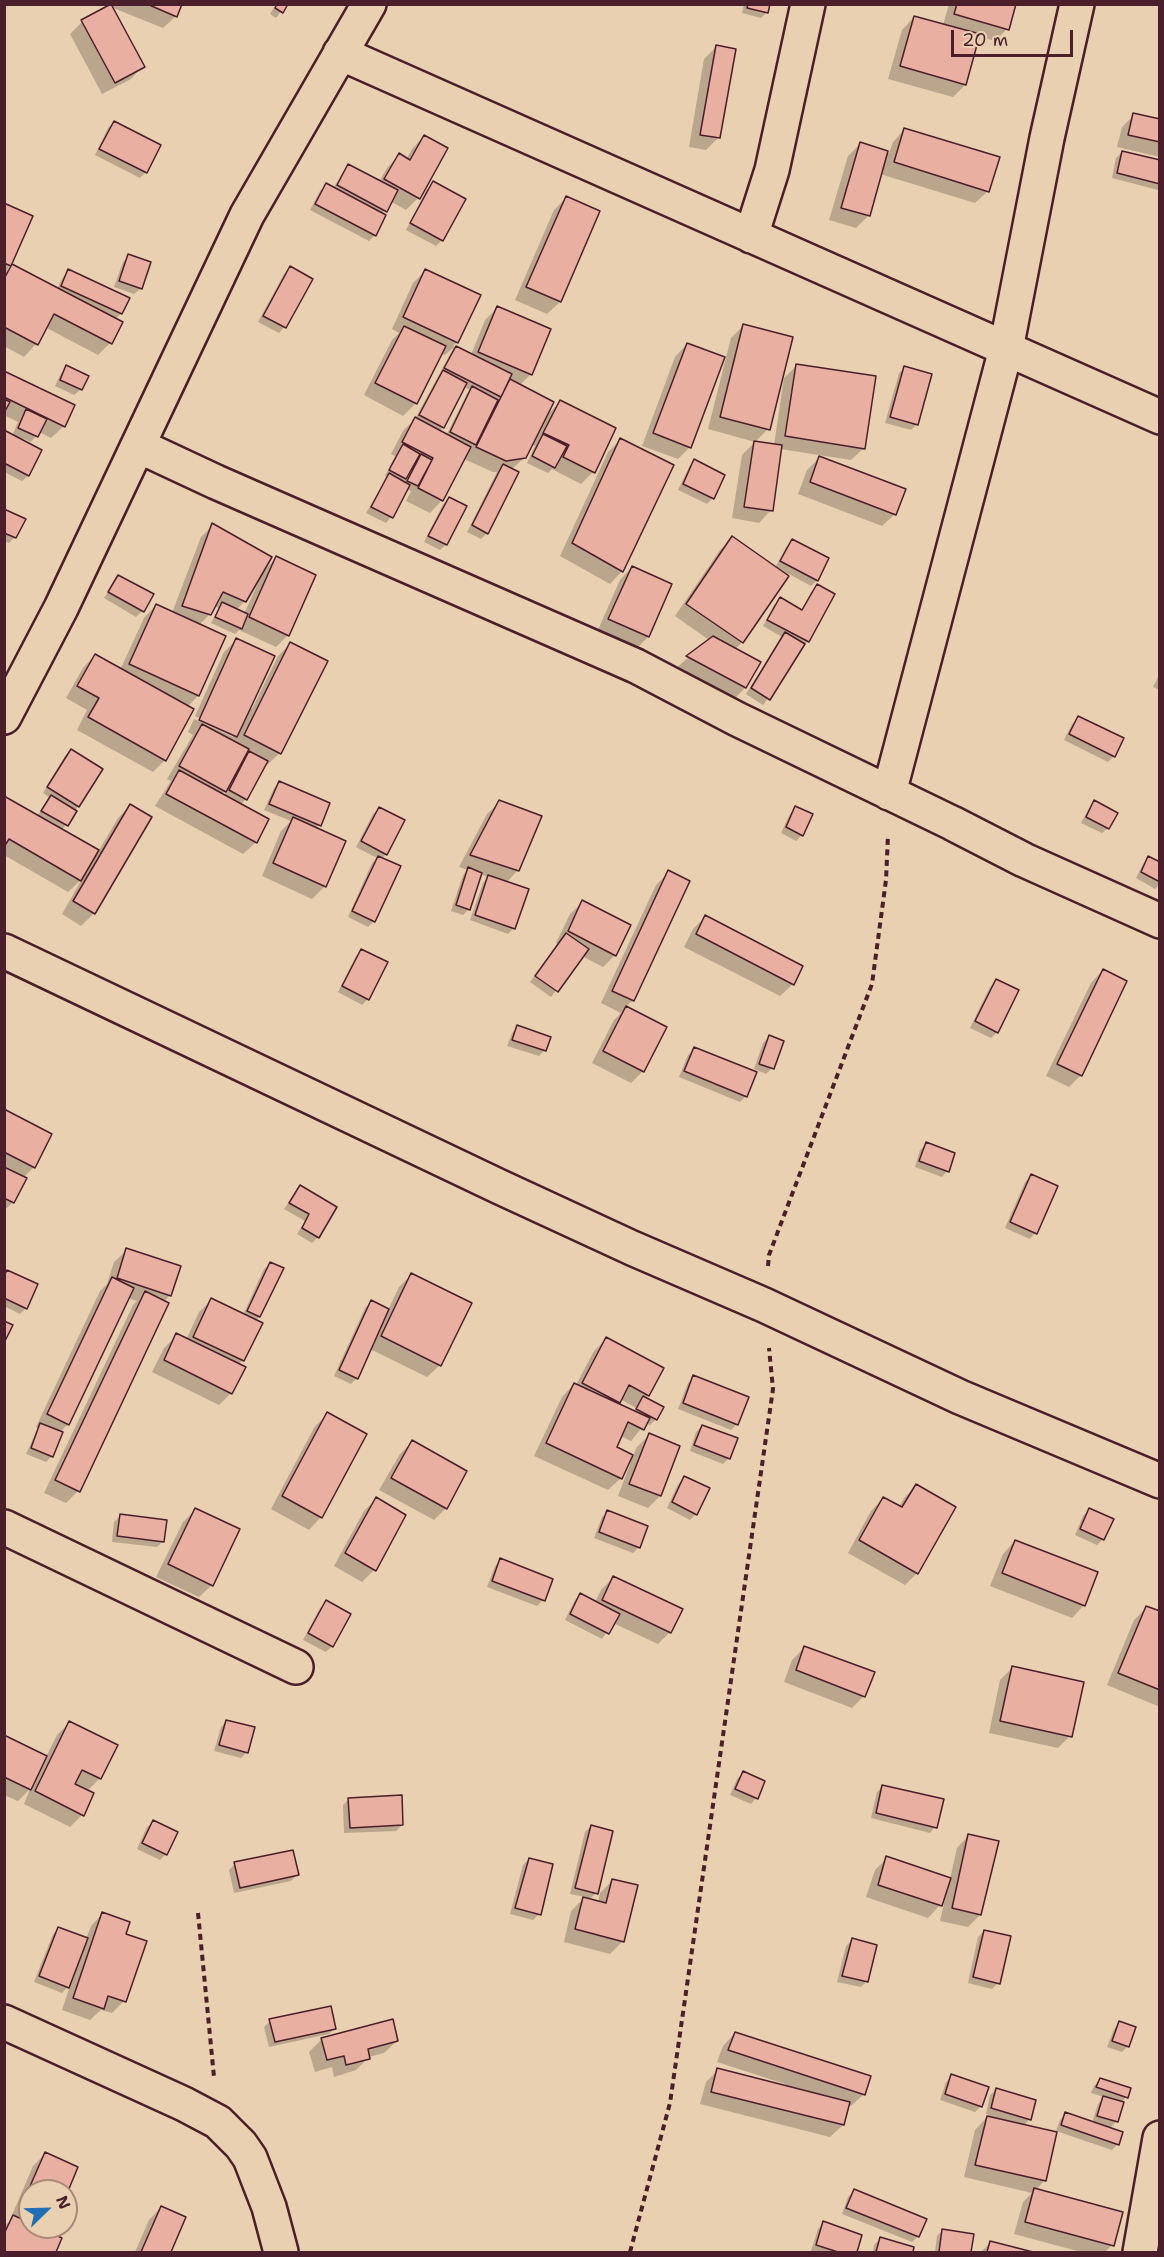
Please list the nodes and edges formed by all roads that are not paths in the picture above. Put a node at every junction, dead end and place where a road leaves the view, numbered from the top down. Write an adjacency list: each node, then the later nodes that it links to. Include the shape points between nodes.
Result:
1 (369, 4): 4 (street)
2 (808, 4): 5 (street, via 772,170)
3 (1077, 4): 6 (street)
4 (340, 53): 5 (street); 8 (street, via 247,215)
5 (751, 236): 6 (street)
6 (1006, 349): 7 (street); 10 (street)
7 (1160, 417)
8 (139, 446): 9 (street); 10 (street, via 636,666)
9 (4, 717)
10 (889, 793): 11 (street)
11 (1160, 921)
12 (4, 951): 13 (street, via 510,1192 950,1393)
13 (1160, 1481)
14 (4, 1527): 15 (street)
15 (296, 1667)
16 (4, 2022): 18 (street, via 218,2122 250,2158 269,2207)
17 (1160, 2138): 19 (street)
18 (280, 2253)
19 (1140, 2253)

